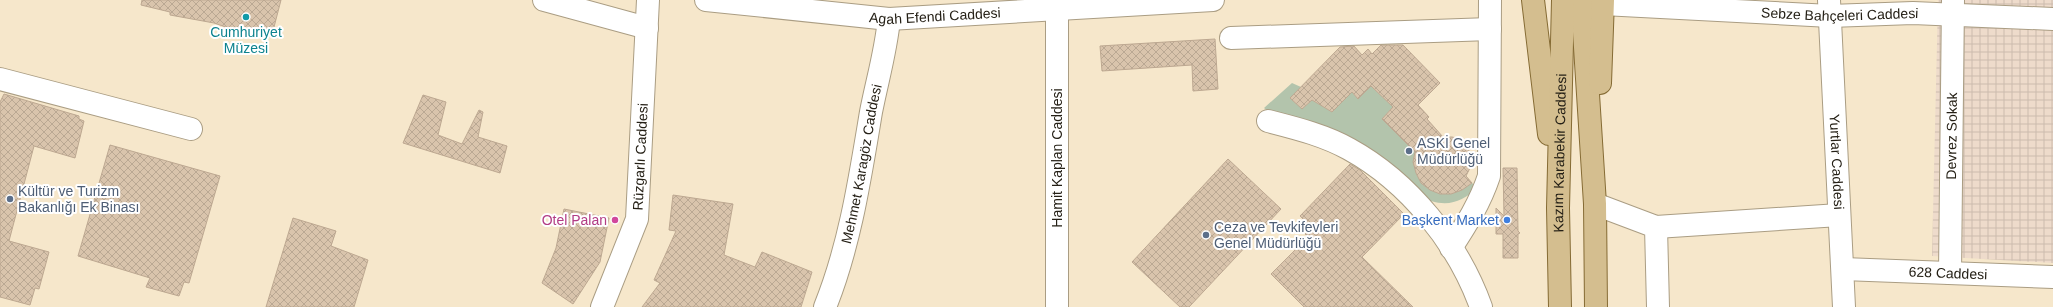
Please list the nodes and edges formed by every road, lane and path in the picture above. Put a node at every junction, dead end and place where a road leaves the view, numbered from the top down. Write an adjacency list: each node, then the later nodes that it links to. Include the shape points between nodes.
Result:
1 (544, 0): 15 (street)
2 (648, 0): 15 (street, Rüzgarlı Caddesi)
3 (706, 0): 13 (street, Agah Efendi Caddesi)
4 (1213, 0): 7 (street, Agah Efendi Caddesi)
5 (1490, 0): 16 (street)
6 (1533, 0): 22 (main road)
7 (1165, 1): 12 (street, Agah Efendi Caddesi)
8 (1583, 2): 11 (street, Sebze Bahçeleri Caddesi); 21 (main road, Kazım Karabekir Caddesi); 22 (main road, Kazım Karabekir Caddesi)
9 (1909, 6): 10 (street, Sebze Bahçeleri Caddesi); 11 (street, Sebze Bahçeleri Caddesi)
10 (1952, 7): 14 (street, Sebze Bahçeleri Caddesi); 27 (street, Devrez Sokak)
11 (1829, 8): 23 (street, Yurtlar Caddesi)
12 (1057, 9): 13 (street, Agah Efendi Caddesi); 31 (street, Hamit Kaplan Caddesi)
13 (889, 19): 30 (street, Mehmet Karagöz Caddesi, via 862,174 837,276)
14 (2053, 19)
15 (647, 28): 29 (street, Rüzgarlı Caddesi, via 637,219)
16 (1490, 29): 17 (street); 25 (street, via 1489,176 1483,196 1473,215)
17 (1231, 38)
18 (0, 79): 20 (street)
19 (1268, 121): 25 (street, via 1303,130 1348,148 1382,169 1436,226)
20 (191, 129)
21 (1595, 204): 24 (street); 34 (main road, Kazım Karabekir Caddesi)
22 (1558, 208): 33 (main road, Kazım Karabekir Caddesi)
23 (1839, 215): 24 (street); 26 (street, Yurtlar Caddesi)
24 (1656, 227): 35 (street)
25 (1451, 248): 32 (street)
26 (1843, 269): 27 (street, 628 Caddesi); 36 (street, Yurtlar Caddesi)
27 (1950, 273): 28 (street, 628 Caddesi)
28 (2053, 277)
29 (602, 307)
30 (824, 307)
31 (1057, 307)
32 (1481, 307)
33 (1560, 307)
34 (1596, 307)
35 (1658, 307)
36 (1844, 307)

